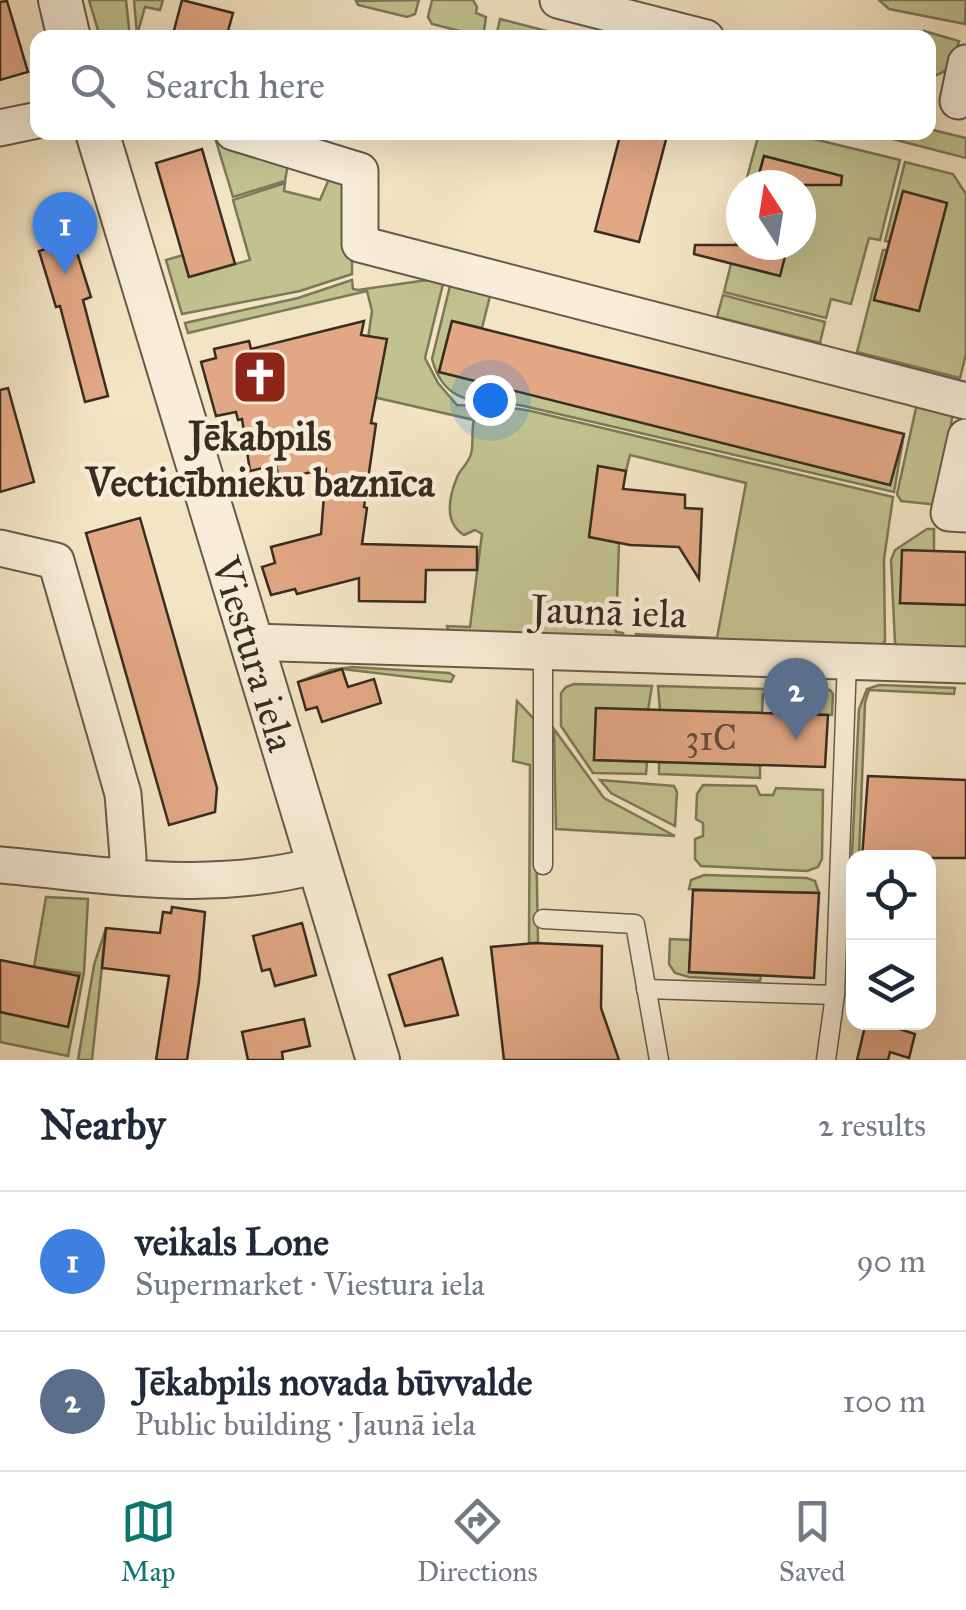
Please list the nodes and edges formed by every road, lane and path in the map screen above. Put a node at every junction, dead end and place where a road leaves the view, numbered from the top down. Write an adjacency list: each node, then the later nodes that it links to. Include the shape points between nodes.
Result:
1 (60, 0): 3 (street)
2 (558, 0): 4 (street)
3 (67, 30)
4 (675, 30)
5 (966, 63): 6 (street)
6 (951, 99)
7 (30, 122): 8 (street)
8 (0, 128)
9 (103, 140): 15 (street, Viestura iela)
10 (259, 140): 11 (street, via 360,171 360,244)
11 (966, 401)
12 (966, 437): 13 (street, via 949,513)
13 (966, 514)
14 (0, 548): 22 (street, via 56,561 124,794)
15 (250, 642): 16 (street, Jaunā iela); 20 (street, Viestura iela)
16 (543, 652): 17 (street, Jaunā iela); 21 (lane)
17 (847, 660): 18 (street, Jaunā iela); 25 (lane)
18 (966, 666)
19 (0, 865): 22 (street)
20 (318, 865): 22 (street, via 221,882); 26 (street, Viestura iela)
21 (543, 865)
22 (126, 877)
23 (543, 919): 24 (lane, via 634,924)
24 (646, 989): 25 (lane); 27 (lane)
25 (835, 995): 28 (lane)
26 (378, 1060)
27 (660, 1060)
28 (826, 1060)

